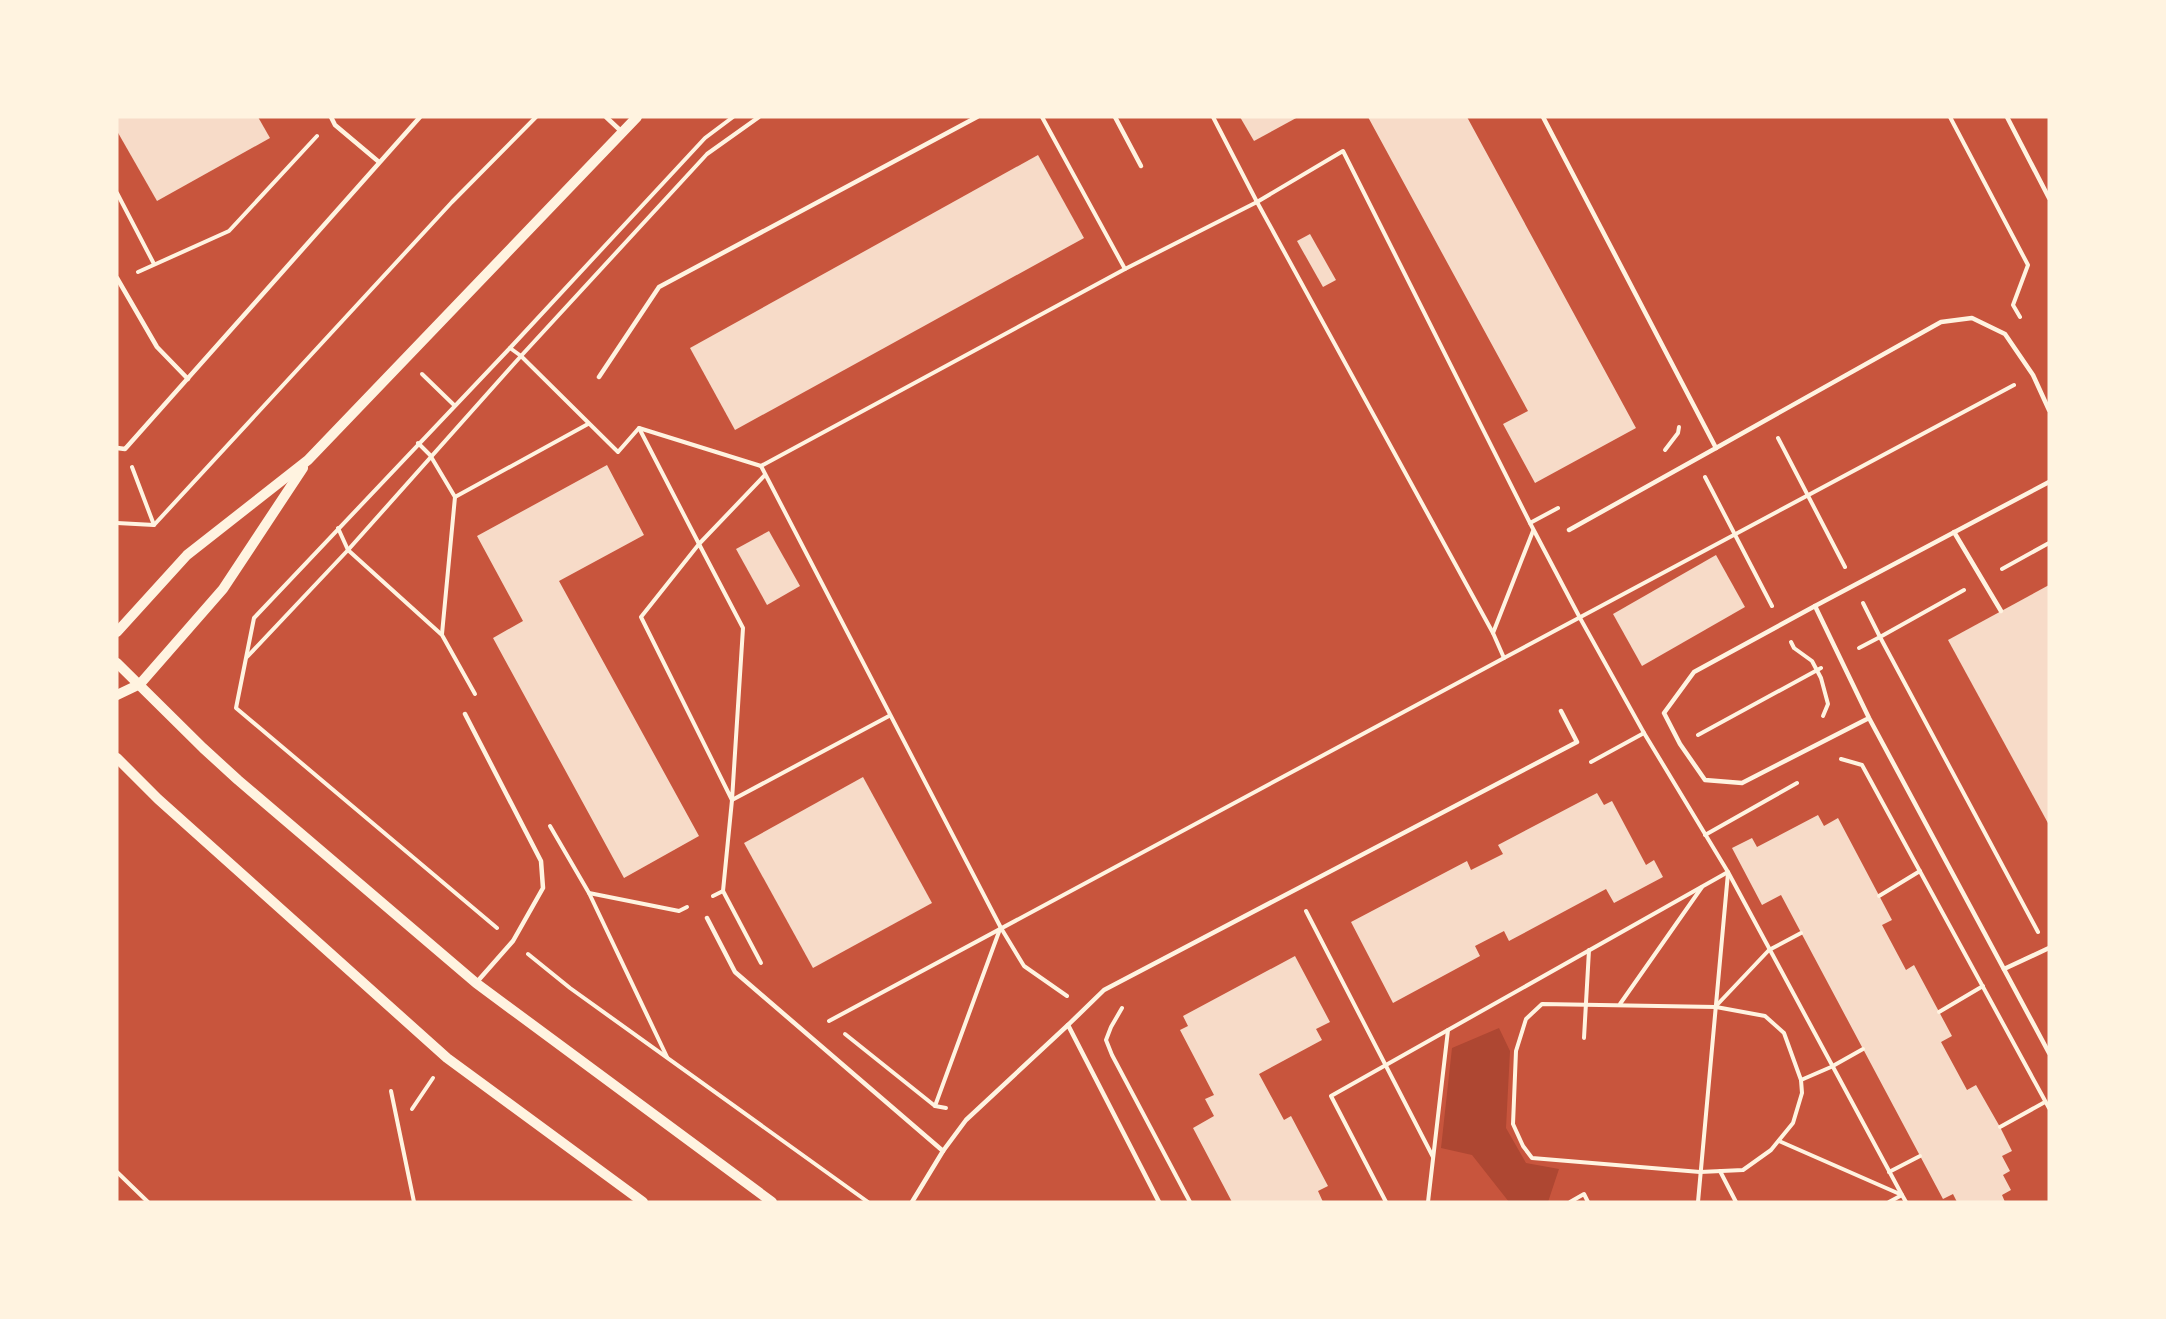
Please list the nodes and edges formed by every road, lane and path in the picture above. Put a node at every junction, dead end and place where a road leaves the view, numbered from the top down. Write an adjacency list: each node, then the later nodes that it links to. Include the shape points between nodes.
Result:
1 (331, 117): 17 (lane, via 335,125)
2 (420, 117): 17 (lane)
3 (536, 117): 51 (path, via 452,202)
4 (606, 117): 16 (lane)
5 (637, 117): 16 (street)
6 (733, 117): 26 (path, via 705,138)
7 (759, 117): 27 (path, via 707,154)
8 (977, 117): 30 (lane, via 658,287)
9 (1042, 117): 23 (path)
10 (1115, 117): 18 (lane)
11 (1213, 117): 21 (path)
12 (1543, 117): 39 (lane)
13 (1950, 117): 25 (path, via 2028,265 2013,305)
14 (2007, 117): 20 (lane)
15 (312, 127): 22 (path, via 317,137 229,231)
16 (622, 132): 28 (street)
17 (379, 162): 31 (lane)
18 (1141, 166)
19 (117, 193): 22 (path)
20 (2049, 198)
21 (1257, 202): 23 (path); 50 (path, via 1343,151); 64 (path)
22 (154, 264): 24 (path)
23 (1125, 269): 44 (path)
24 (118, 279): 31 (lane, via 157,347)
25 (2025, 326)
26 (510, 348): 27 (path); 32 (path)
27 (521, 356): 34 (path); 42 (path)
28 (406, 358): 32 (path); 43 (street)
29 (2033, 375): 33 (lane); 39 (lane, via 2005,334 1972,318 1941,322); 62 (path)
30 (599, 377)
31 (188, 379): 40 (lane)
32 (454, 405): 37 (path)
33 (2049, 410)
34 (588, 424): 36 (path, via 618,452); 47 (path)
35 (1679, 424): 41 (path, via 1678,433)
36 (639, 428): 44 (path); 57 (path)
37 (418, 443): 42 (path); 52 (path)
38 (117, 448): 40 (lane)
39 (1716, 448): 53 (lane)
40 (125, 449): 51 (path)
41 (1664, 451)
42 (430, 455): 47 (path); 58 (path)
43 (308, 460): 63 (street, via 187,555); 69 (street, via 223,589)
44 (761, 466): 45 (path)
45 (765, 476): 57 (path); 74 (path)
46 (2049, 482): 55 (lane)
47 (455, 497): 65 (path)
48 (1561, 507): 50 (path)
49 (117, 523): 51 (path)
50 (1530, 523): 54 (path)
51 (154, 525)
52 (338, 528): 58 (path); 66 (path, via 254,618)
53 (1569, 530)
54 (1533, 531): 62 (path); 64 (path)
55 (1954, 532): 59 (lane); 60 (lane)
56 (2049, 543): 59 (path)
57 (699, 544): 81 (path, via 743,628); 81 (path, via 641,617)
58 (348, 550): 65 (path); 66 (path)
59 (1982, 580): 61 (lane); 97 (path, via 1880,637)
60 (1815, 606): 75 (lane); 75 (lane, via 1694,672 1664,713 1705,780 1742,783)
61 (2001, 611)
62 (1580, 618): 67 (path); 76 (path)
63 (117, 632)
64 (1493, 633): 67 (path)
65 (442, 635): 71 (path)
66 (246, 658): 96 (path, via 236,708)
67 (1504, 658): 94 (path)
68 (117, 663): 69 (street)
69 (140, 684): 70 (street); 102 (street, via 203,748)
70 (117, 695)
71 (477, 697)
72 (1561, 711): 108 (lane, via 1577,742 1104,990)
73 (465, 714): 96 (lane, via 542,861 543,888)
74 (889, 716): 81 (path); 94 (path)
75 (1869, 718): 101 (lane)
76 (1644, 733): 79 (path); 83 (path)
77 (117, 758): 118 (street)
78 (1834, 762): 85 (path, via 1842,758 1862,765)
79 (1581, 767)
80 (1798, 782): 83 (path)
81 (732, 800): 87 (path)
82 (548, 821): 88 (path)
83 (1705, 835): 84 (path)
84 (1728, 872): 86 (path); 99 (path); 107 (path)
85 (1920, 872): 89 (path); 103 (path)
86 (1702, 886): 98 (path); 106 (path)
87 (723, 891): 90 (path); 100 (path)
88 (589, 893): 91 (path, via 679,911); 119 (path)
89 (1879, 896)
90 (706, 899)
91 (697, 903)
92 (1296, 917): 120 (path, via 1306,911)
93 (707, 918): 131 (lane, via 735,972)
94 (1001, 928): 108 (path, via 1024,966); 111 (path); 125 (path)
95 (1801, 933): 99 (path)
96 (513, 941): 102 (lane); 119 (path)
97 (2048, 948): 101 (lane)
98 (1589, 950): 105 (path); 114 (path)
99 (1769, 950): 107 (path); 121 (path)
100 (764, 968)
101 (2004, 969): 117 (lane)
102 (476, 983): 142 (street)
103 (1983, 986): 109 (path); 124 (path)
104 (1130, 1004): 113 (path, via 1120,1010)
105 (1586, 1004): 106 (path); 115 (path); 136 (path, via 1542,1004 1526,1019 1516,1052 1513,1124 1523,1146 1532,1158)
106 (1620, 1005): 107 (path)
107 (1716, 1007): 122 (path, via 1765,1016 1784,1033); 136 (path)
108 (1085, 1009): 112 (lane); 113 (path)
109 (1939, 1012)
110 (820, 1014): 111 (path)
111 (829, 1021): 125 (path)
112 (1068, 1025): 131 (lane, via 966,1120); 145 (lane)
113 (1111, 1027): 146 (path, via 1107,1040 1112,1055)
114 (1449, 1030): 120 (path); 133 (path)
115 (1584, 1038)
116 (1863, 1049): 121 (path)
117 (2049, 1053)
118 (447, 1058): 127 (path); 141 (street)
119 (667, 1058): 143 (path)
120 (1386, 1065): 133 (path); 147 (path, via 1330,1096)
121 (1831, 1067): 122 (path); 137 (path)
122 (1801, 1080): 130 (path, via 1802,1093 1793,1123)
123 (391, 1091): 140 (path)
124 (2045, 1101): 126 (path); 129 (path)
125 (934, 1106): 128 (path)
126 (2049, 1108)
127 (412, 1109)
128 (955, 1110)
129 (2000, 1127)
130 (1779, 1141): 134 (path, via 1743,1170); 138 (path)
131 (943, 1151): 144 (lane)
132 (1920, 1156): 137 (path)
133 (1433, 1157): 148 (path)
134 (1720, 1171): 136 (path); 152 (path)
135 (117, 1172): 139 (path)
136 (1700, 1172): 151 (path)
137 (1889, 1172): 138 (path)
138 (1902, 1195): 153 (path); 154 (path)
139 (148, 1202)
140 (414, 1202)
141 (643, 1202)
142 (772, 1202)
143 (867, 1202)
144 (912, 1202)
145 (1159, 1202)
146 (1190, 1202)
147 (1386, 1202)
148 (1428, 1202)
149 (1570, 1202): 150 (path, via 1584,1194)
150 (1588, 1202)
151 (1698, 1202)
152 (1736, 1202)
153 (1889, 1202)
154 (1906, 1202)

